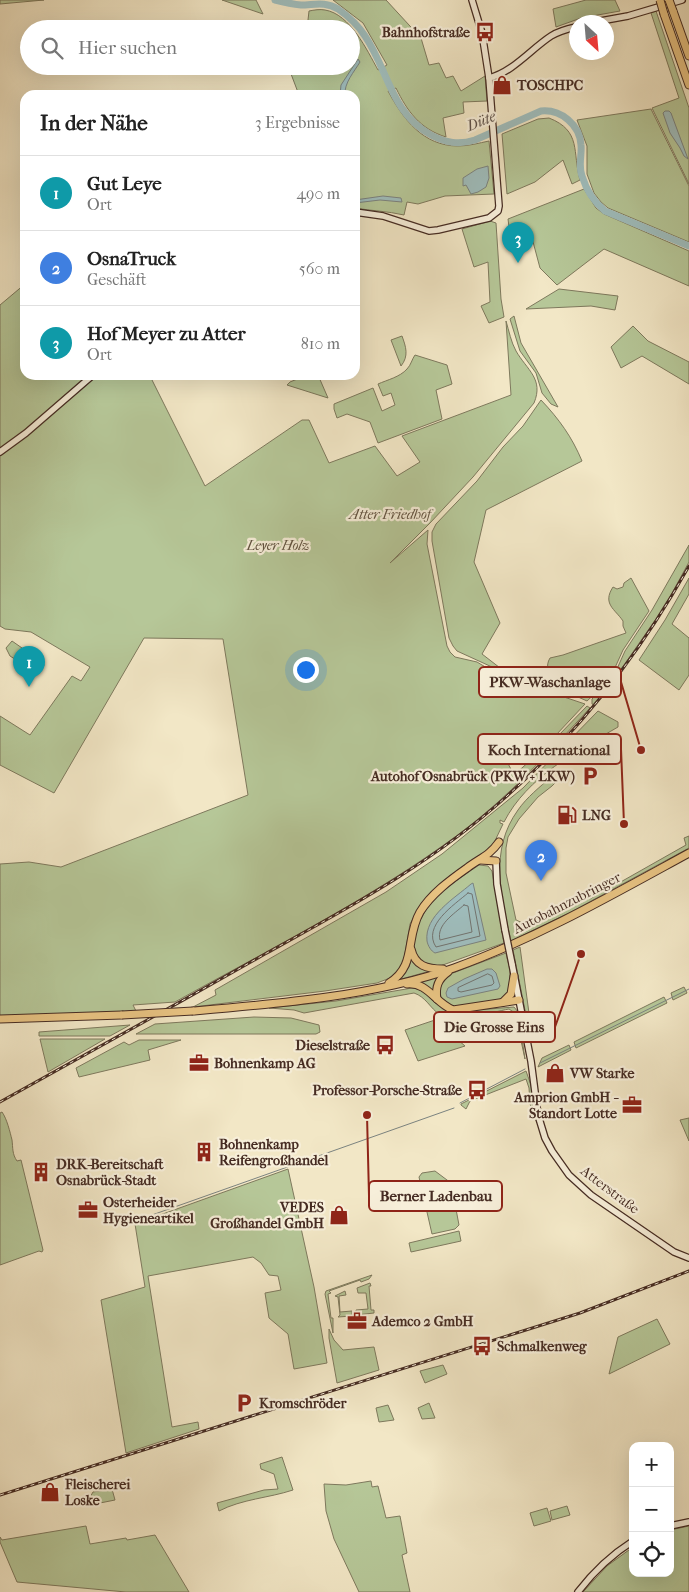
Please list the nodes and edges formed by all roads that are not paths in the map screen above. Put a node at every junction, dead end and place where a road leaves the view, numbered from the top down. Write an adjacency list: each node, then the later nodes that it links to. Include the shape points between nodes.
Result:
1 (472, 0): 8 (street)
2 (660, 0): 9 (highway, bridge)
3 (669, 0): 7 (highway, bridge)
4 (682, 0): 5 (street)
5 (614, 19)
6 (569, 28): 8 (street, via 551,36 507,70)
7 (689, 56)
8 (489, 78): 10 (street, via 499,206 495,214 429,231 383,216)
9 (689, 85)
10 (360, 213)
11 (87, 380): 12 (street)
12 (0, 452)
13 (499, 842): 15 (highway)
14 (689, 853): 18 (highway, Autobahnzubringer, via 537,933)
15 (479, 860): 16 (highway); 17 (highway, via 426,904 415,924)
16 (496, 861): 19 (street, Atterstraße, bridge, via 496,884)
17 (410, 947): 18 (highway, via 416,961 427,968); 20 (highway, via 403,971)
18 (453, 968): 20 (highway); 21 (highway, via 439,980)
19 (514, 976): 22 (street, Atterstraße); 23 (highway, via 511,994)
20 (382, 987): 21 (highway, via 418,985); 24 (highway, bridge, via 286,1002 193,1011)
21 (437, 1000): 23 (highway, via 453,1010)
22 (519, 1000): 23 (highway); 25 (street, Atterstraße, via 535,1103 552,1152 569,1175 591,1195 674,1252)
23 (503, 1002)
24 (0, 1020)
25 (689, 1258)
26 (689, 1522): 27 (street)
27 (674, 1525)
28 (629, 1544): 29 (street, via 604,1563)
29 (578, 1592)

